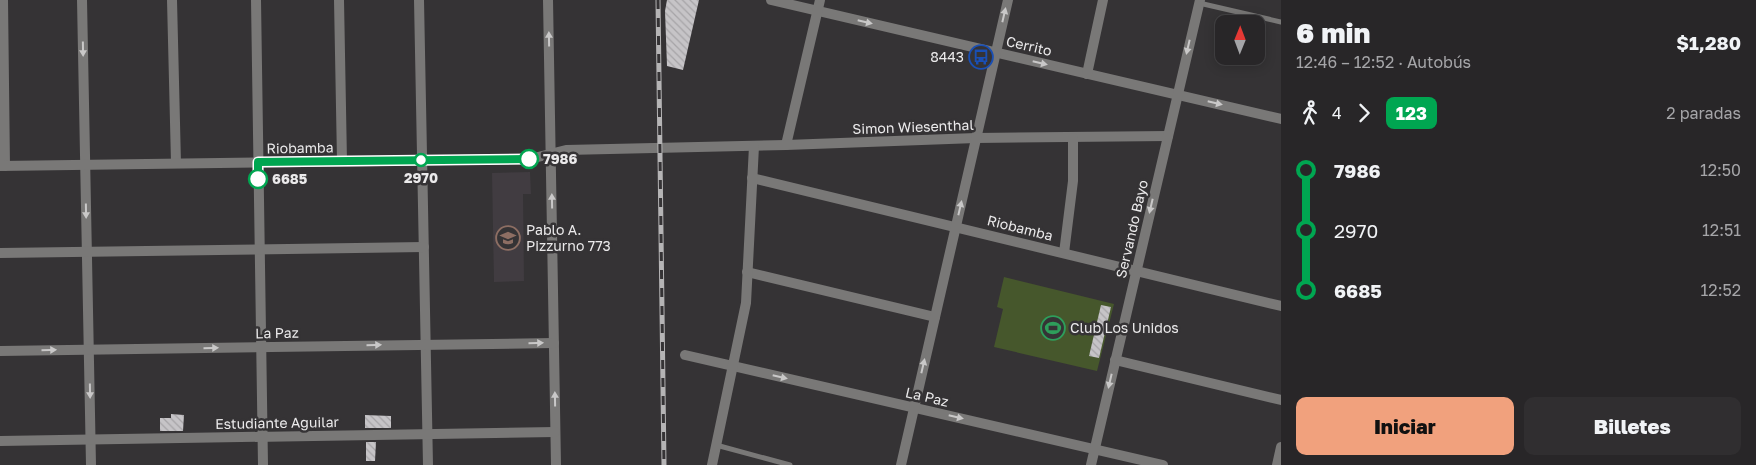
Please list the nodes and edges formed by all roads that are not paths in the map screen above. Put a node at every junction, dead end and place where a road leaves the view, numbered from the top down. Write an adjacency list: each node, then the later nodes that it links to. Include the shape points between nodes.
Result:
1 (3, 0): 31 (street)
2 (82, 0): 30 (street, one-way to 30)
3 (172, 0): 29 (street)
4 (256, 0): 28 (street)
5 (339, 0): 27 (street)
6 (419, 0): 26 (street)
7 (548, 0): 25 (street, one-way to 7)
8 (771, 0): 13 (street, Cerrito)
9 (820, 0): 13 (street)
10 (1008, 0): 15 (street, one-way to 10)
11 (1103, 0): 16 (street)
12 (1199, 2): 14 (lane); 17 (street, Servando Bayo, one-way to 17)
13 (817, 11): 15 (street, Cerrito, one-way to 15); 22 (street)
14 (1281, 22)
15 (996, 52): 16 (street, Cerrito, one-way to 16); 20 (street)
16 (1087, 74): 17 (street, Cerrito)
17 (1177, 95): 18 (street, Cerrito, one-way to 18); 19 (street, Servando Bayo)
18 (1281, 119)
19 (1168, 136): 21 (street, Simon Wiesenthal); 39 (street, Servando Bayo, one-way to 39)
20 (976, 138): 21 (street, Simon Wiesenthal); 22 (street, Simon Wiesenthal); 33 (street, one-way to 20)
21 (1073, 138): 38 (street, via 1073,181)
22 (786, 145): 23 (street, Simon Wiesenthal)
23 (754, 146): 24 (street, Simon Wiesenthal); 32 (street)
24 (659, 148): 25 (street, Riobamba)
25 (551, 153): 26 (street, Riobamba, via 530,159); 43 (street, one-way to 25)
26 (422, 160): 27 (street, Riobamba); 34 (street)
27 (342, 161): 28 (street, Riobamba)
28 (258, 162): 29 (street, Riobamba); 35 (street)
29 (176, 163): 30 (street, Riobamba)
30 (86, 164): 31 (street, Riobamba); 36 (street, one-way to 36)
31 (2, 166)
32 (752, 178): 33 (street, Riobamba); 40 (street)
33 (955, 227): 38 (street, Riobamba); 42 (street)
34 (424, 247): 35 (street); 44 (street)
35 (260, 249): 36 (street); 45 (street)
36 (87, 251): 37 (street); 46 (street)
37 (0, 253)
38 (1064, 253): 39 (street, Riobamba)
39 (1136, 271): 41 (street, Riobamba); 49 (street, Servando Bayo)
40 (747, 272): 42 (street); 50 (street, via 746,303)
41 (1281, 306)
42 (935, 317): 52 (street, one-way to 42)
43 (554, 343): 44 (street, La Paz, one-way to 43); 53 (street, one-way to 43)
44 (426, 345): 45 (street, La Paz, one-way to 44); 54 (street)
45 (261, 347): 46 (street, La Paz, one-way to 45); 55 (street)
46 (89, 350): 47 (street, La Paz, one-way to 46); 56 (street, one-way to 56)
47 (0, 351)
48 (685, 355): 50 (street, La Paz)
49 (1115, 360): 51 (street); 60 (street, Servando Bayo, one-way to 60)
50 (733, 366): 52 (street, La Paz, one-way to 52); 58 (street)
51 (1281, 400)
52 (914, 408): 60 (street, La Paz, one-way to 60); 67 (street)
53 (556, 432): 54 (street, Estudiante Aguilar); 64 (street)
54 (428, 434): 55 (street, Estudiante Aguilar); 63 (street)
55 (262, 437): 56 (street, Estudiante Aguilar); 62 (street)
56 (91, 440): 57 (street, Estudiante Aguilar); 61 (street)
57 (0, 441)
58 (716, 446): 65 (street); 66 (lane)
59 (1281, 447): 70 (street)
60 (1094, 449): 68 (street, Servando Bayo); 69 (street, La Paz)
61 (91, 465)
62 (263, 465)
63 (428, 465)
64 (556, 465)
65 (712, 465)
66 (790, 465)
67 (901, 465)
68 (1091, 465)
69 (1164, 465)
70 (1277, 465)

